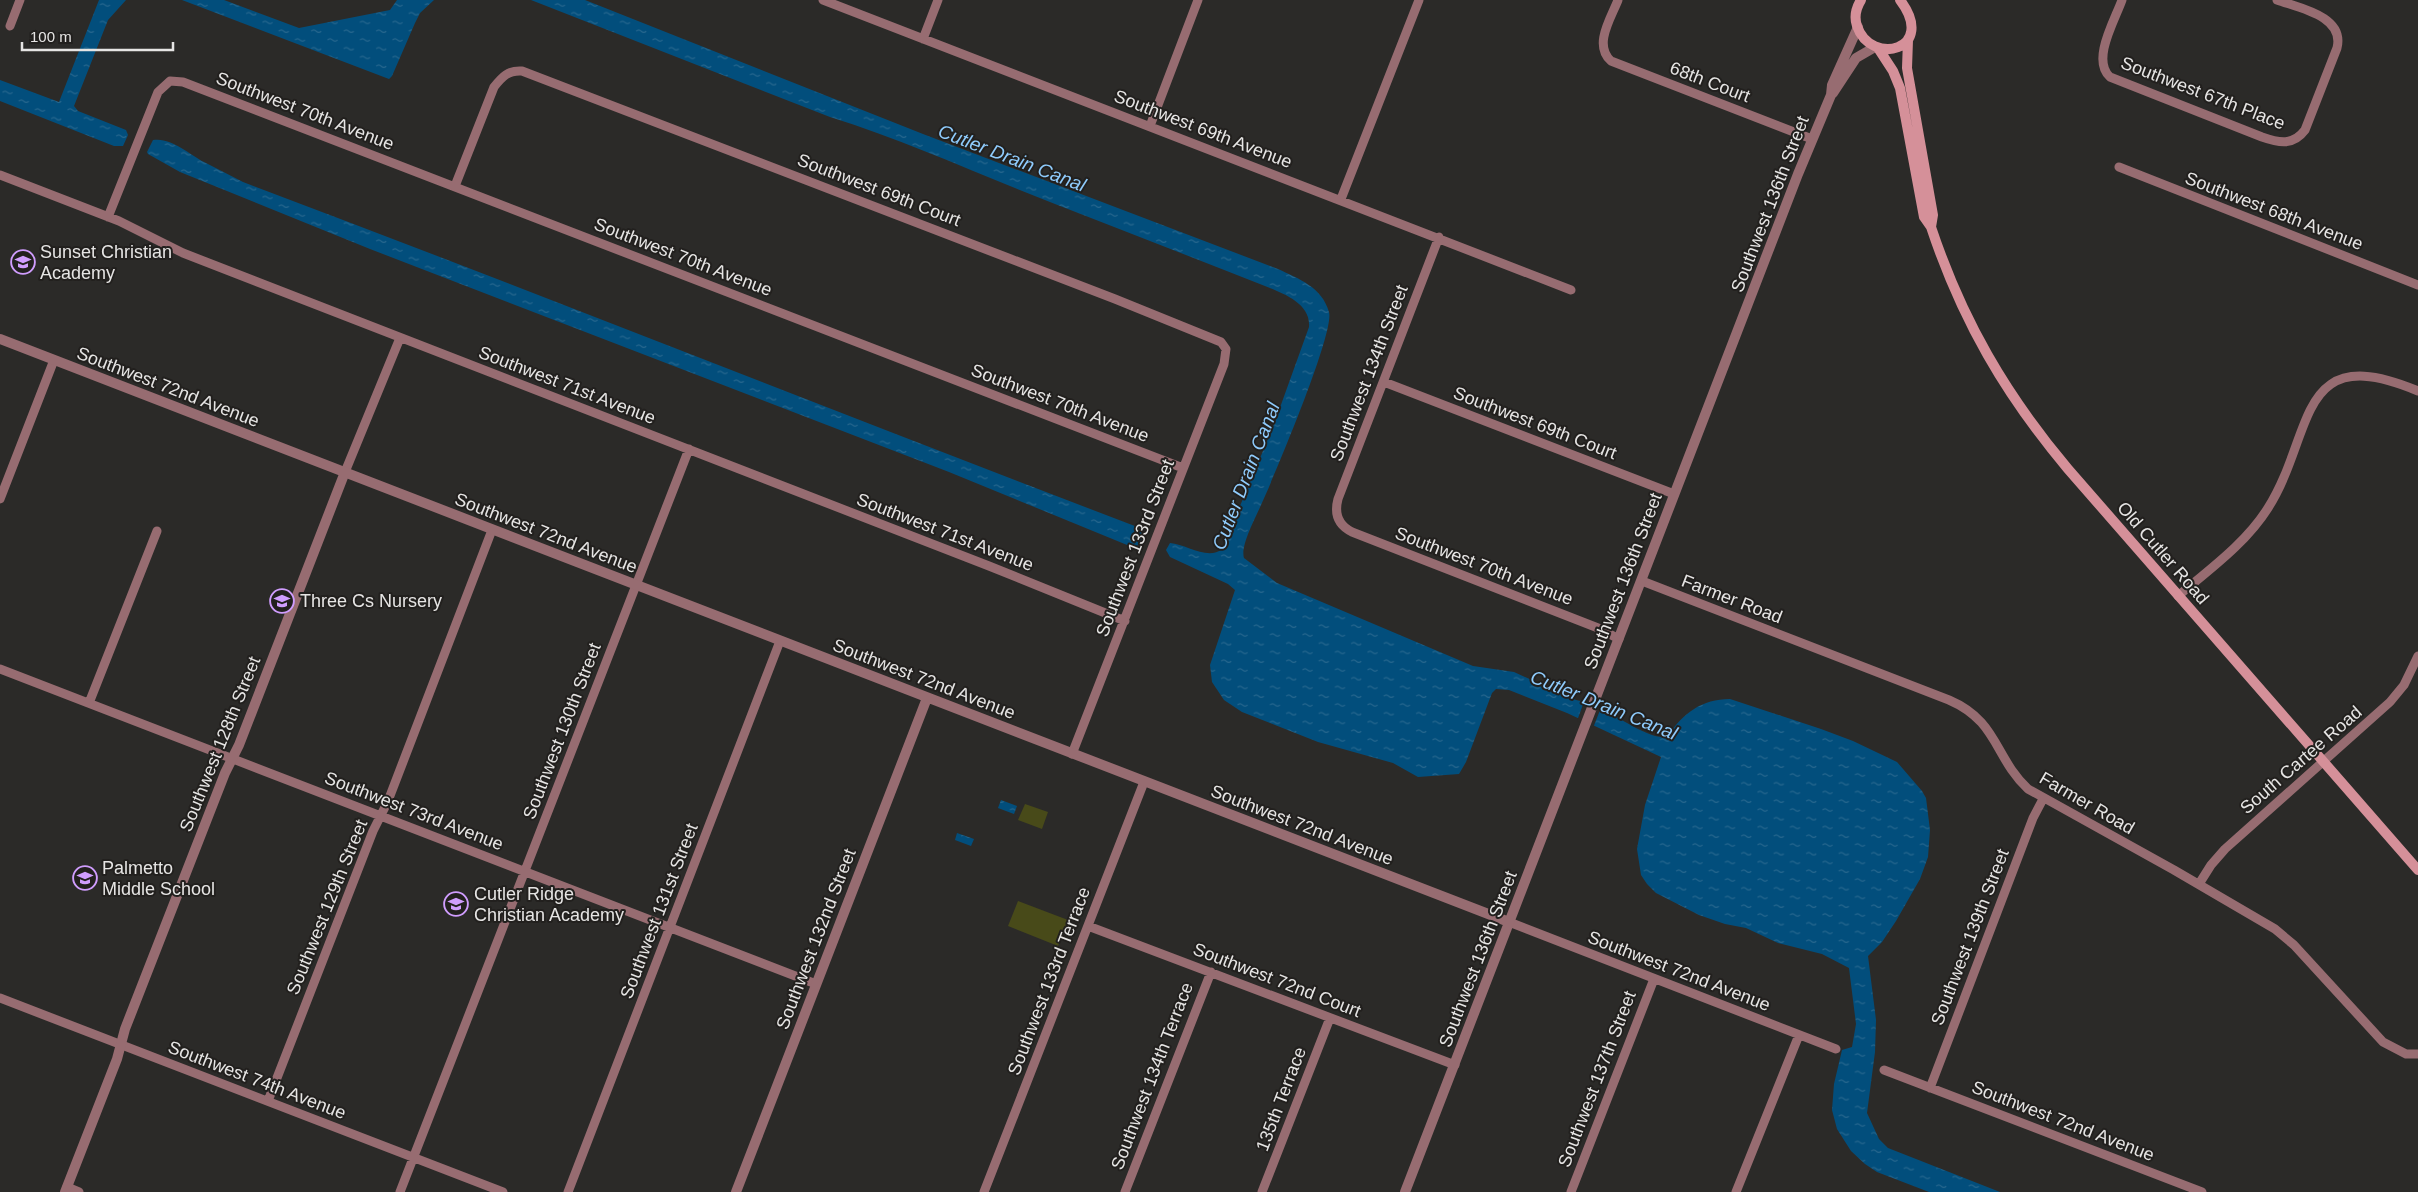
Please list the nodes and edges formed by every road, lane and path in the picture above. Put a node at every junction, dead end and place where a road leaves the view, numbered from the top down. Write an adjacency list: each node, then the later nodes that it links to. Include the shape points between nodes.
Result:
1 (20, 0): 11 (street)
2 (823, 0): 13 (street, Southwest 69th Avenue)
3 (938, 0): 13 (street)
4 (1198, 0): 17 (street)
5 (1419, 0): 22 (street)
6 (1618, 0): 18 (street, 68th Court, via 1603,46 1604,53 1614,62)
7 (1861, 0): 12 (main road, via 1856,13)
8 (1900, 0): 14 (main road, via 1912,18)
9 (2122, 0): 10 (street, Southwest 67th Place, via 2103,52 2104,68 2114,79 2262,137 2284,142 2294,141 2305,130 2337,48 2337,34 2323,17)
10 (2277, 0)
11 (10, 26)
12 (1858, 27): 15 (main road, via 1867,42); 16 (street, Southwest 136th Street, via 1832,85)
13 (924, 39): 17 (street, Southwest 69th Avenue)
14 (1908, 40): 15 (main road, via 1898,48); 24 (main road, via 1907,68 1933,215)
15 (1876, 47): 16 (street, Southwest 136th Street, via 1856,58); 24 (main road, Old Cutler Road, via 1893,71 1900,88 1924,217)
16 (1831, 95): 18 (street, Southwest 136th Street)
17 (1150, 126): 22 (street, Southwest 69th Avenue)
18 (1812, 140): 37 (street, Southwest 136th Street)
19 (2118, 167): 26 (street, Southwest 68th Avenue)
20 (0, 175): 23 (street, Southwest 71st Avenue)
21 (455, 186): 23 (street, Southwest 70th Avenue, via 183,82 170,80 158,92); 30 (street, Southwest 69th Court, via 490,95 499,81 512,71 528,73 1202,333 1221,342); 35 (street, Southwest 70th Avenue)
22 (1341, 199): 25 (street, Southwest 69th Avenue)
23 (108, 217): 28 (street, Southwest 71st Avenue, via 182,253)
24 (1931, 227): 44 (main road, Old Cutler Road, via 1964,311 2002,383 2048,444)
25 (1439, 237): 27 (street, Southwest 69th Avenue); 32 (street, Southwest 134th Street)
26 (2418, 285)
27 (1571, 290)
28 (400, 338): 34 (street, Southwest 71st Avenue); 36 (street, Southwest 128th Street)
29 (0, 340): 31 (street, Southwest 72nd Avenue)
30 (1226, 353): 35 (street, Southwest 133rd Street)
31 (54, 360): 36 (street, Southwest 72nd Avenue); 38 (street)
32 (1384, 382): 37 (street, Southwest 69th Court); 39 (street, Southwest 134th Street, via 1338,499 1336,511)
33 (2418, 390): 44 (street, via 2386,378 2366,375 2343,378 2320,392 2268,508 2234,548)
34 (689, 449): 43 (street, Southwest 130th Street); 45 (street, Southwest 71st Avenue)
35 (1183, 468): 45 (street, Southwest 133rd Street)
36 (345, 472): 40 (street, Southwest 72nd Avenue); 53 (street, Southwest 128th Street)
37 (1674, 494): 42 (street, Southwest 136th Street)
38 (0, 499)
39 (1339, 521): 46 (street, Southwest 70th Avenue, via 1352,532)
40 (492, 530): 43 (street, Southwest 72nd Avenue); 57 (street, Southwest 129th Street)
41 (157, 531): 51 (street)
42 (1642, 581): 46 (street, Southwest 136th Street); 56 (street, Farmer Road, via 1957,703 1986,726 2015,776)
43 (636, 585): 47 (street, Southwest 72nd Avenue); 59 (street, Southwest 130th Street)
44 (2178, 596): 54 (main road, Old Cutler Road)
45 (1125, 621): 52 (street, Southwest 133rd Street)
46 (1619, 639): 61 (street, Southwest 136th Street)
47 (780, 641): 50 (street, Southwest 72nd Avenue); 63 (street, Southwest 131st Street)
48 (2418, 656): 54 (street, South Cartee Road, via 2404,685 2390,702)
49 (0, 668): 51 (street, Southwest 73rd Avenue)
50 (927, 698): 52 (street, Southwest 72nd Avenue); 66 (street, Southwest 132nd Street)
51 (89, 703): 53 (street, Southwest 73rd Avenue)
52 (1072, 754): 55 (street, Southwest 72nd Avenue)
53 (233, 758): 57 (street, Southwest 73rd Avenue); 70 (street, Southwest 128th Street)
54 (2323, 762): 58 (main road, Old Cutler Road); 60 (street, South Cartee Road, via 2226,849)
55 (1144, 782): 61 (street, Southwest 72nd Avenue); 62 (street, Southwest 133rd Terrace)
56 (2043, 799): 60 (street, Farmer Road); 75 (street, Southwest 139th Street)
57 (381, 815): 59 (street, Southwest 73rd Avenue); 76 (street, Southwest 129th Street)
58 (2418, 870)
59 (526, 871): 63 (street, Southwest 73rd Avenue); 77 (street, Southwest 130th Street)
60 (2199, 884): 72 (street, Farmer Road, via 2286,938 2383,1042 2406,1054)
61 (1510, 922): 65 (street, Southwest 72nd Avenue); 73 (street, Southwest 136th Street)
62 (1088, 926): 64 (street, Southwest 72nd Court); 84 (street, Southwest 133rd Terrace)
63 (670, 928): 66 (street, Southwest 73rd Avenue); 82 (street, Southwest 131st Street)
64 (1211, 972): 68 (street, Southwest 72nd Court); 85 (street, Southwest 134th Terrace)
65 (1654, 978): 69 (street, Southwest 72nd Avenue); 88 (street, Southwest 137th Street)
66 (816, 984): 83 (street, Southwest 132nd Street)
67 (0, 998): 70 (street, Southwest 74th Avenue)
68 (1330, 1018): 73 (street, Southwest 72nd Court); 86 (street, 135th Terrace)
69 (1799, 1035): 71 (street, Southwest 72nd Avenue); 89 (street)
70 (121, 1044): 76 (street, Southwest 74th Avenue); 78 (street, Southwest 128th Street)
71 (1836, 1049)
72 (2418, 1054)
73 (1455, 1065): 87 (street, Southwest 136th Street)
74 (1884, 1070): 75 (street, Southwest 72nd Avenue)
75 (1930, 1088): 90 (street, Southwest 72nd Avenue)
76 (268, 1102): 77 (street, Southwest 74th Avenue)
77 (414, 1158): 80 (street, Southwest 130th Street); 81 (street, Southwest 74th Avenue)
78 (66, 1190): 79 (street)
79 (79, 1192)
80 (400, 1192)
81 (503, 1192)
82 (568, 1192)
83 (736, 1192)
84 (984, 1192)
85 (1125, 1192)
86 (1262, 1192)
87 (1405, 1192)
88 (1571, 1192)
89 (1736, 1192)
90 (2202, 1192)

